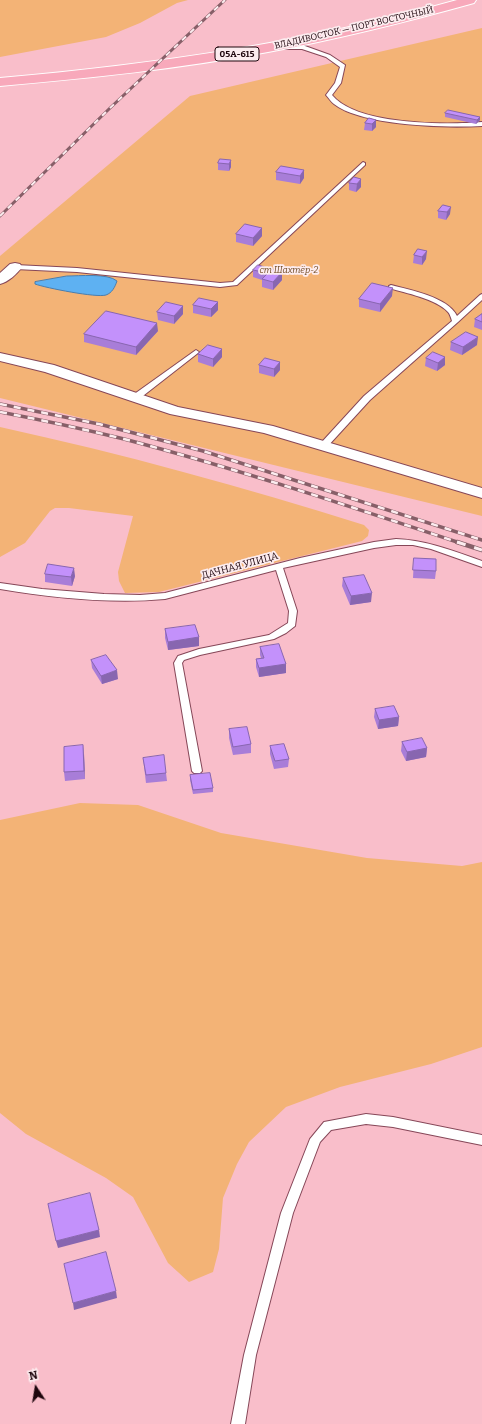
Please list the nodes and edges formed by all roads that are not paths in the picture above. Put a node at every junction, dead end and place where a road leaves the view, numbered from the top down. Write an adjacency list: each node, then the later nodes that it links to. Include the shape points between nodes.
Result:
1 (430, 0): 4 (highway, ВЛАДИВОСТОК — ПОРТ ВОСТОЧНЫЙ / 05А-615, via 304,30 221,44 103,62)
2 (470, 0): 3 (highway, ВЛАДИВОСТОК — ПОРТ ВОСТОЧНЫЙ / 05А-615, via 411,17)
3 (268, 48): 5 (highway, ВЛАДИВОСТОК — ПОРТ ВОСТОЧНЫЙ / 05А-615, via 92,74); 6 (lane, via 304,47 328,56 343,66 338,83 329,95 335,104 366,117 466,126)
4 (0, 71)
5 (0, 82)
6 (482, 124)
7 (363, 164): 8 (lane, via 235,284 220,285 77,270)
8 (15, 267): 9 (street)
9 (0, 280)
10 (391, 287): 12 (lane, via 422,296 440,305 451,311)
11 (482, 296): 12 (lane)
12 (456, 321): 16 (lane, via 367,398)
13 (196, 352): 15 (lane)
14 (0, 357): 15 (street, via 50,368)
15 (136, 397): 16 (street, via 175,411 266,429)
16 (324, 444): 17 (street)
17 (482, 492)
18 (482, 564): 19 (lane, ДАЧНАЯ УЛИЦА, via 402,542 386,543)
19 (279, 567): 20 (lane, ДАЧНАЯ УЛИЦА, via 146,599 120,599); 21 (lane, via 293,611 292,624 271,637 199,652 182,658 178,663)
20 (0, 586)
21 (197, 771)
22 (482, 1140): 23 (lane, via 366,1118 328,1126 316,1139 287,1213 250,1355)
23 (238, 1424)

